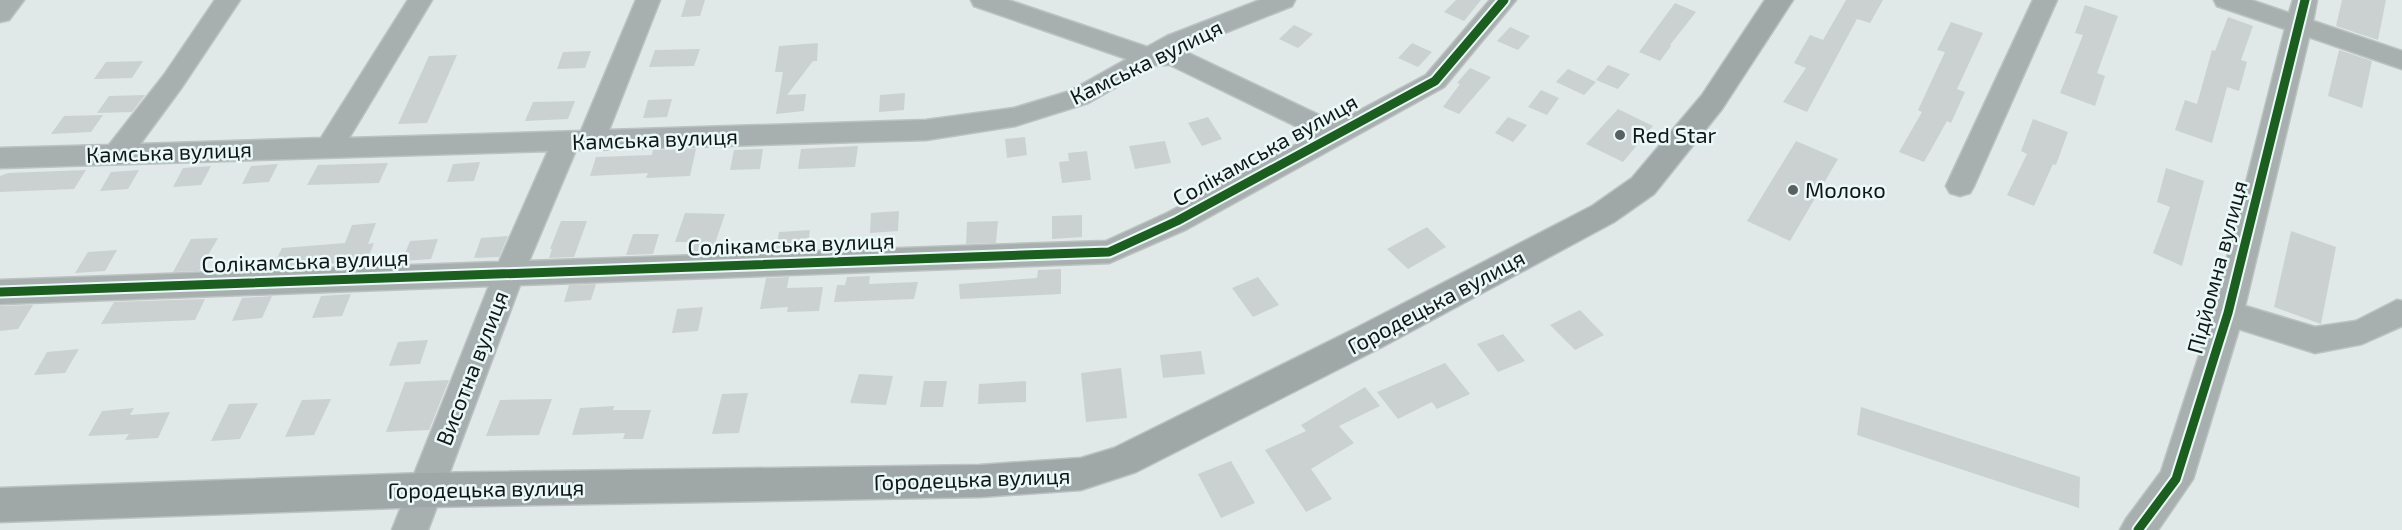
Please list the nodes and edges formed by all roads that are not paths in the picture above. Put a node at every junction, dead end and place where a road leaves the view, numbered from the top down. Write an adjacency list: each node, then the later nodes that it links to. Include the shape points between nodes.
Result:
1 (12, 0): 12 (street)
2 (228, 0): 18 (street)
3 (420, 0): 17 (street)
4 (648, 0): 16 (street, Висотна вулиця)
5 (983, 0): 13 (street)
6 (1283, 0): 13 (street, Камська вулиця, via 1176,42)
7 (1504, 0): 15 (street, Солікамська вулиця, via 1435,81)
8 (1779, 0): 25 (main road, Городецька вулиця, via 1712,102 1643,186 1603,214 1123,461 1081,474 980,481)
9 (2045, 0): 20 (street)
10 (2226, 0): 11 (street)
11 (2301, 12): 14 (street); 23 (street, Підйомна вулиця)
12 (0, 14)
13 (1149, 57): 15 (street, via 1174,56); 16 (street, Камська вулиця, via 1079,97 1004,119 926,130)
14 (2402, 60)
15 (1334, 133): 21 (street, Солікамська вулиця, via 1177,221 1109,252)
16 (579, 141): 17 (street, Камська вулиця); 21 (street, Висотна вулиця)
17 (329, 147): 18 (street, Камська вулиця)
18 (118, 153): 19 (street, Камська вулиця)
19 (0, 158)
20 (1960, 186)
21 (509, 273): 22 (street, Солікамська вулиця); 25 (street, Висотна вулиця)
22 (0, 292)
23 (2228, 313): 24 (street, via 2315,340 2362,332 2397,312); 28 (street, Підйомна вулиця, via 2176,479)
24 (2402, 314)
25 (425, 489): 26 (main road, Городецька вулиця); 27 (street, Висотна вулиця)
26 (0, 505)
27 (410, 530)
28 (2138, 530)

